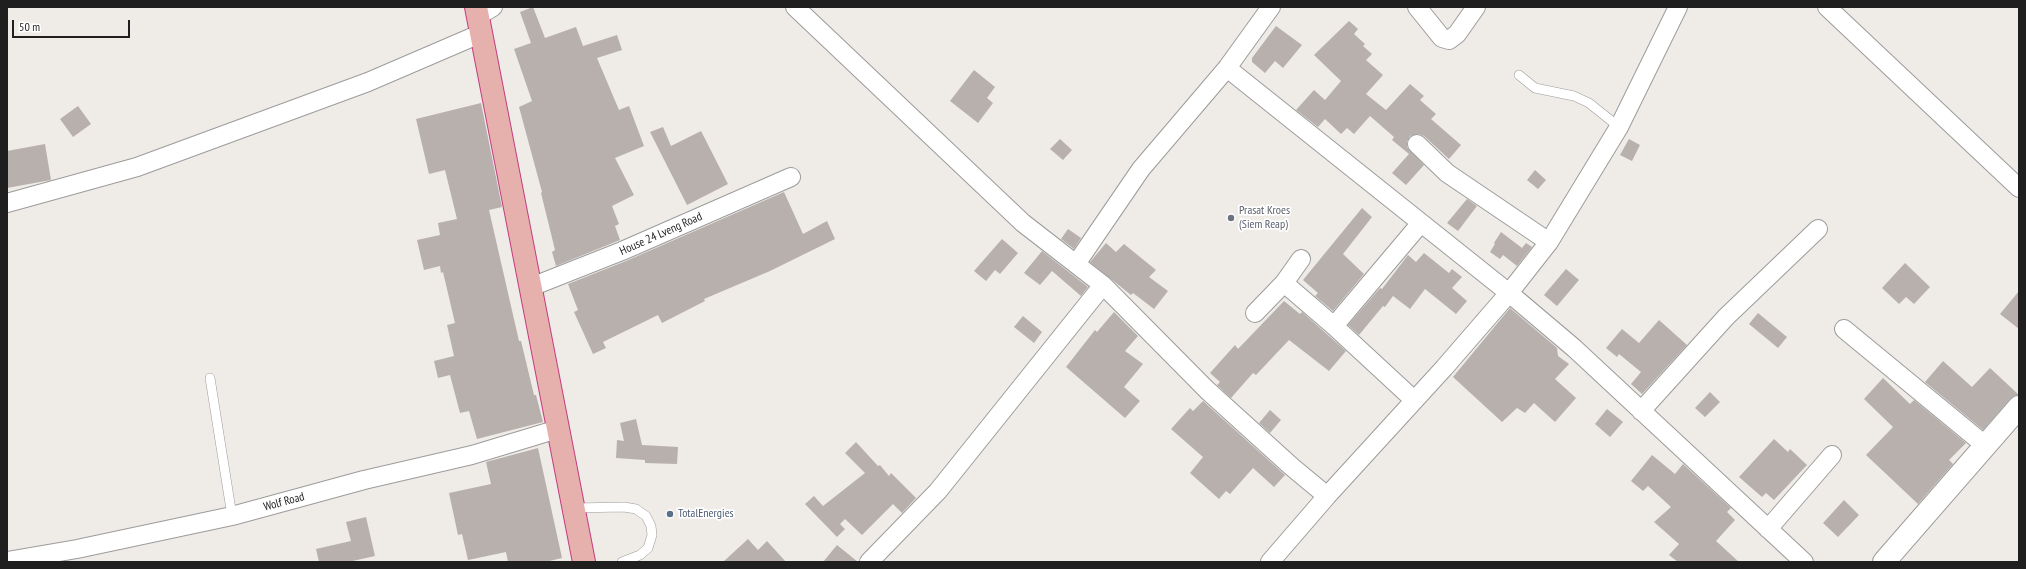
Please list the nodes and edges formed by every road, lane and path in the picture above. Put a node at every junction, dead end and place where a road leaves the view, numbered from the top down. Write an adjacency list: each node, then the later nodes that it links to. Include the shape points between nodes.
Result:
1 (795, 7): 19 (street, via 1023,223)
2 (1271, 7): 8 (street)
3 (1417, 7): 4 (street, via 1442,38 1449,40)
4 (1476, 7)
5 (1678, 7): 10 (street)
6 (1827, 7): 13 (street)
7 (482, 16): 14 (street, via 368,82 137,167); 22 (highway)
8 (1227, 68): 15 (street); 19 (street, via 1140,170)
9 (1519, 75): 10 (lane, via 1535,88 1574,96 1589,103)
10 (1619, 127): 17 (street)
11 (1418, 144): 17 (street, via 1447,172)
12 (791, 177): 22 (street, House 24 Lveng Road, via 622,251)
13 (2019, 188)
14 (7, 203)
15 (1420, 224): 23 (street); 25 (street)
16 (1818, 229): 30 (street, via 1726,317)
17 (1548, 242): 23 (street)
18 (1301, 259): 20 (street)
19 (1076, 264): 21 (street)
20 (1284, 283): 24 (street); 25 (street)
21 (1103, 285): 34 (street, via 1207,390); 41 (street, via 938,490)
22 (531, 287): 31 (highway)
23 (1509, 293): 28 (street); 30 (street, via 1574,348)
24 (1255, 313)
25 (1334, 326): 28 (street)
26 (1844, 329): 32 (street)
27 (210, 378): 36 (lane)
28 (1414, 400): 34 (street)
29 (2019, 408): 32 (street)
30 (1641, 411): 37 (street)
31 (558, 429): 35 (highway); 36 (street, Wolf Road, via 472,455 364,480)
32 (1986, 446): 44 (street)
33 (1832, 455): 37 (street)
34 (1327, 496): 42 (street)
35 (572, 508): 39 (highway); 40 (lane, via 624,507 636,509 646,516 652,535 648,548 640,556)
36 (232, 516): 38 (street, Wolf Road)
37 (1768, 529): 43 (street)
38 (7, 561)
39 (584, 562)
40 (622, 562)
41 (870, 562)
42 (1270, 562)
43 (1804, 562)
44 (1884, 562)

